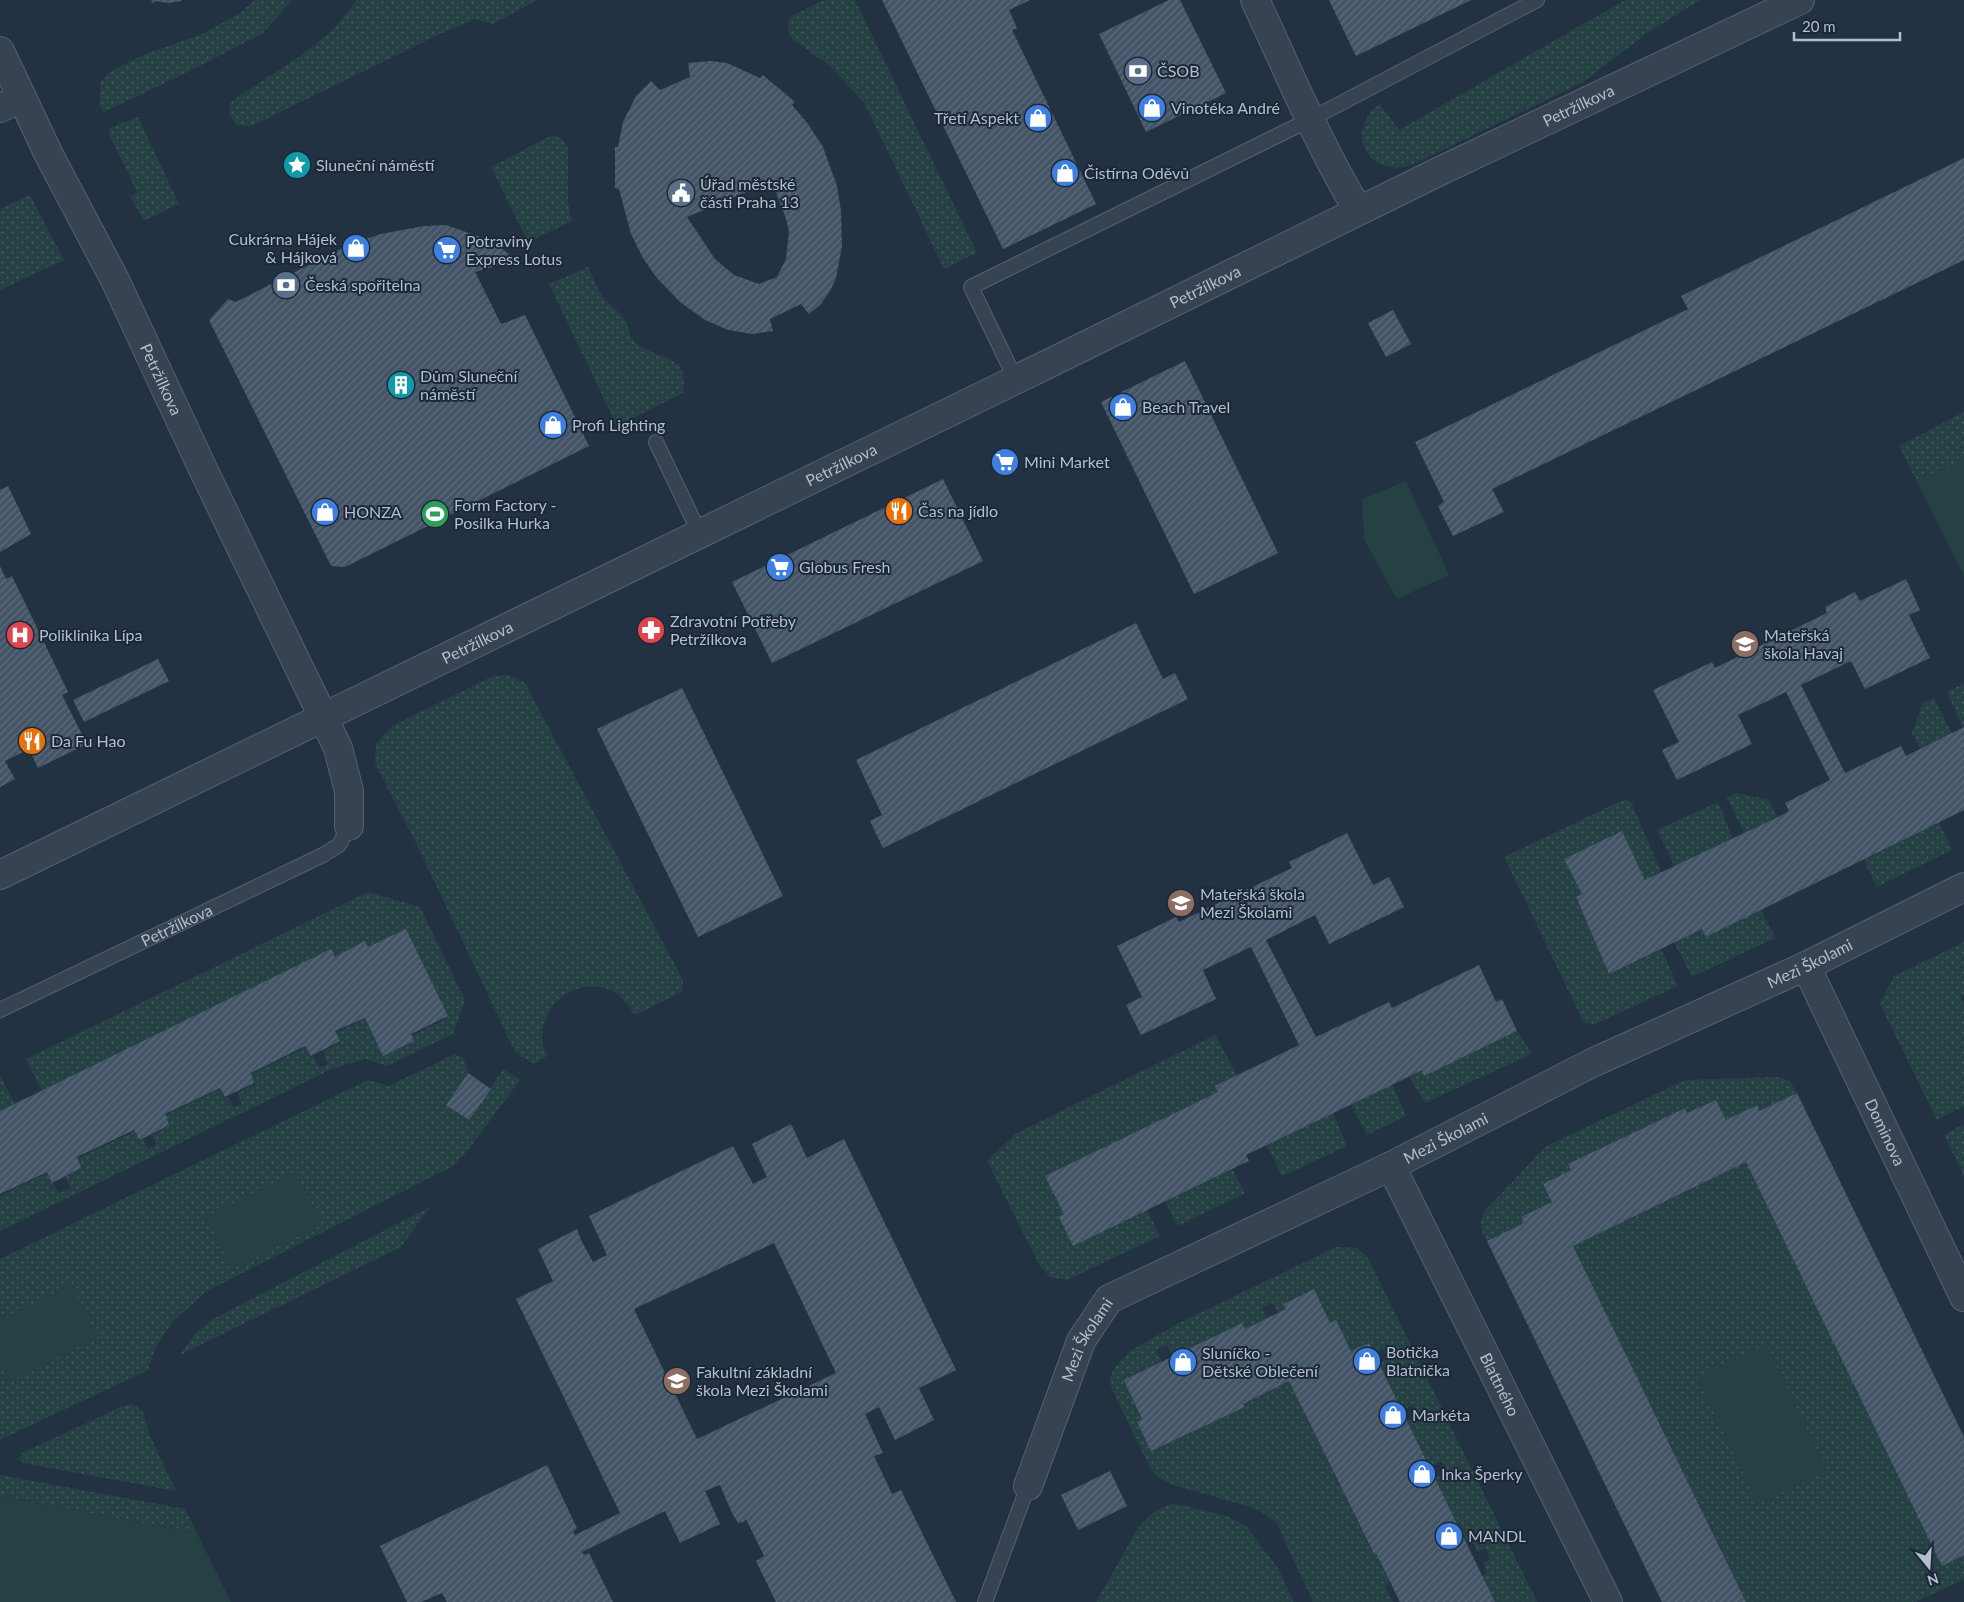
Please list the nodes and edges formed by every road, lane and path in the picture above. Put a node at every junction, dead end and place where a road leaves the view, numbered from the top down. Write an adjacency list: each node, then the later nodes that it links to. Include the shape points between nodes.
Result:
1 (1255, 0): 6 (street)
2 (1536, 0): 6 (lane)
3 (1800, 0): 7 (street, Petržílkova)
4 (0, 51): 5 (street, Petržílkova)
5 (11, 103): 11 (street, Petržílkova, via 48,155 114,280)
6 (1311, 119): 7 (street); 8 (lane, via 972,287)
7 (1358, 210): 8 (street, Petržílkova)
8 (1016, 380): 10 (street, Petržílkova)
9 (656, 442): 10 (lane)
10 (700, 534): 11 (street, Petržílkova)
11 (323, 718): 12 (street, Petržílkova, via 338,748 349,791); 13 (street, Petržílkova)
12 (349, 826): 16 (lane, Petržílkova, via 339,845 324,856)
13 (0, 875)
14 (1964, 887): 15 (street, Mezi Školami)
15 (1806, 966): 17 (street, Mezi Školami, via 1592,1063); 18 (street, Dominova)
16 (0, 1010)
17 (1391, 1166): 19 (street, Mezi Školami, via 1109,1299 1080,1342); 21 (street, Blattného)
18 (1964, 1297)
19 (1028, 1486): 20 (lane)
20 (985, 1602)
21 (1608, 1602)

